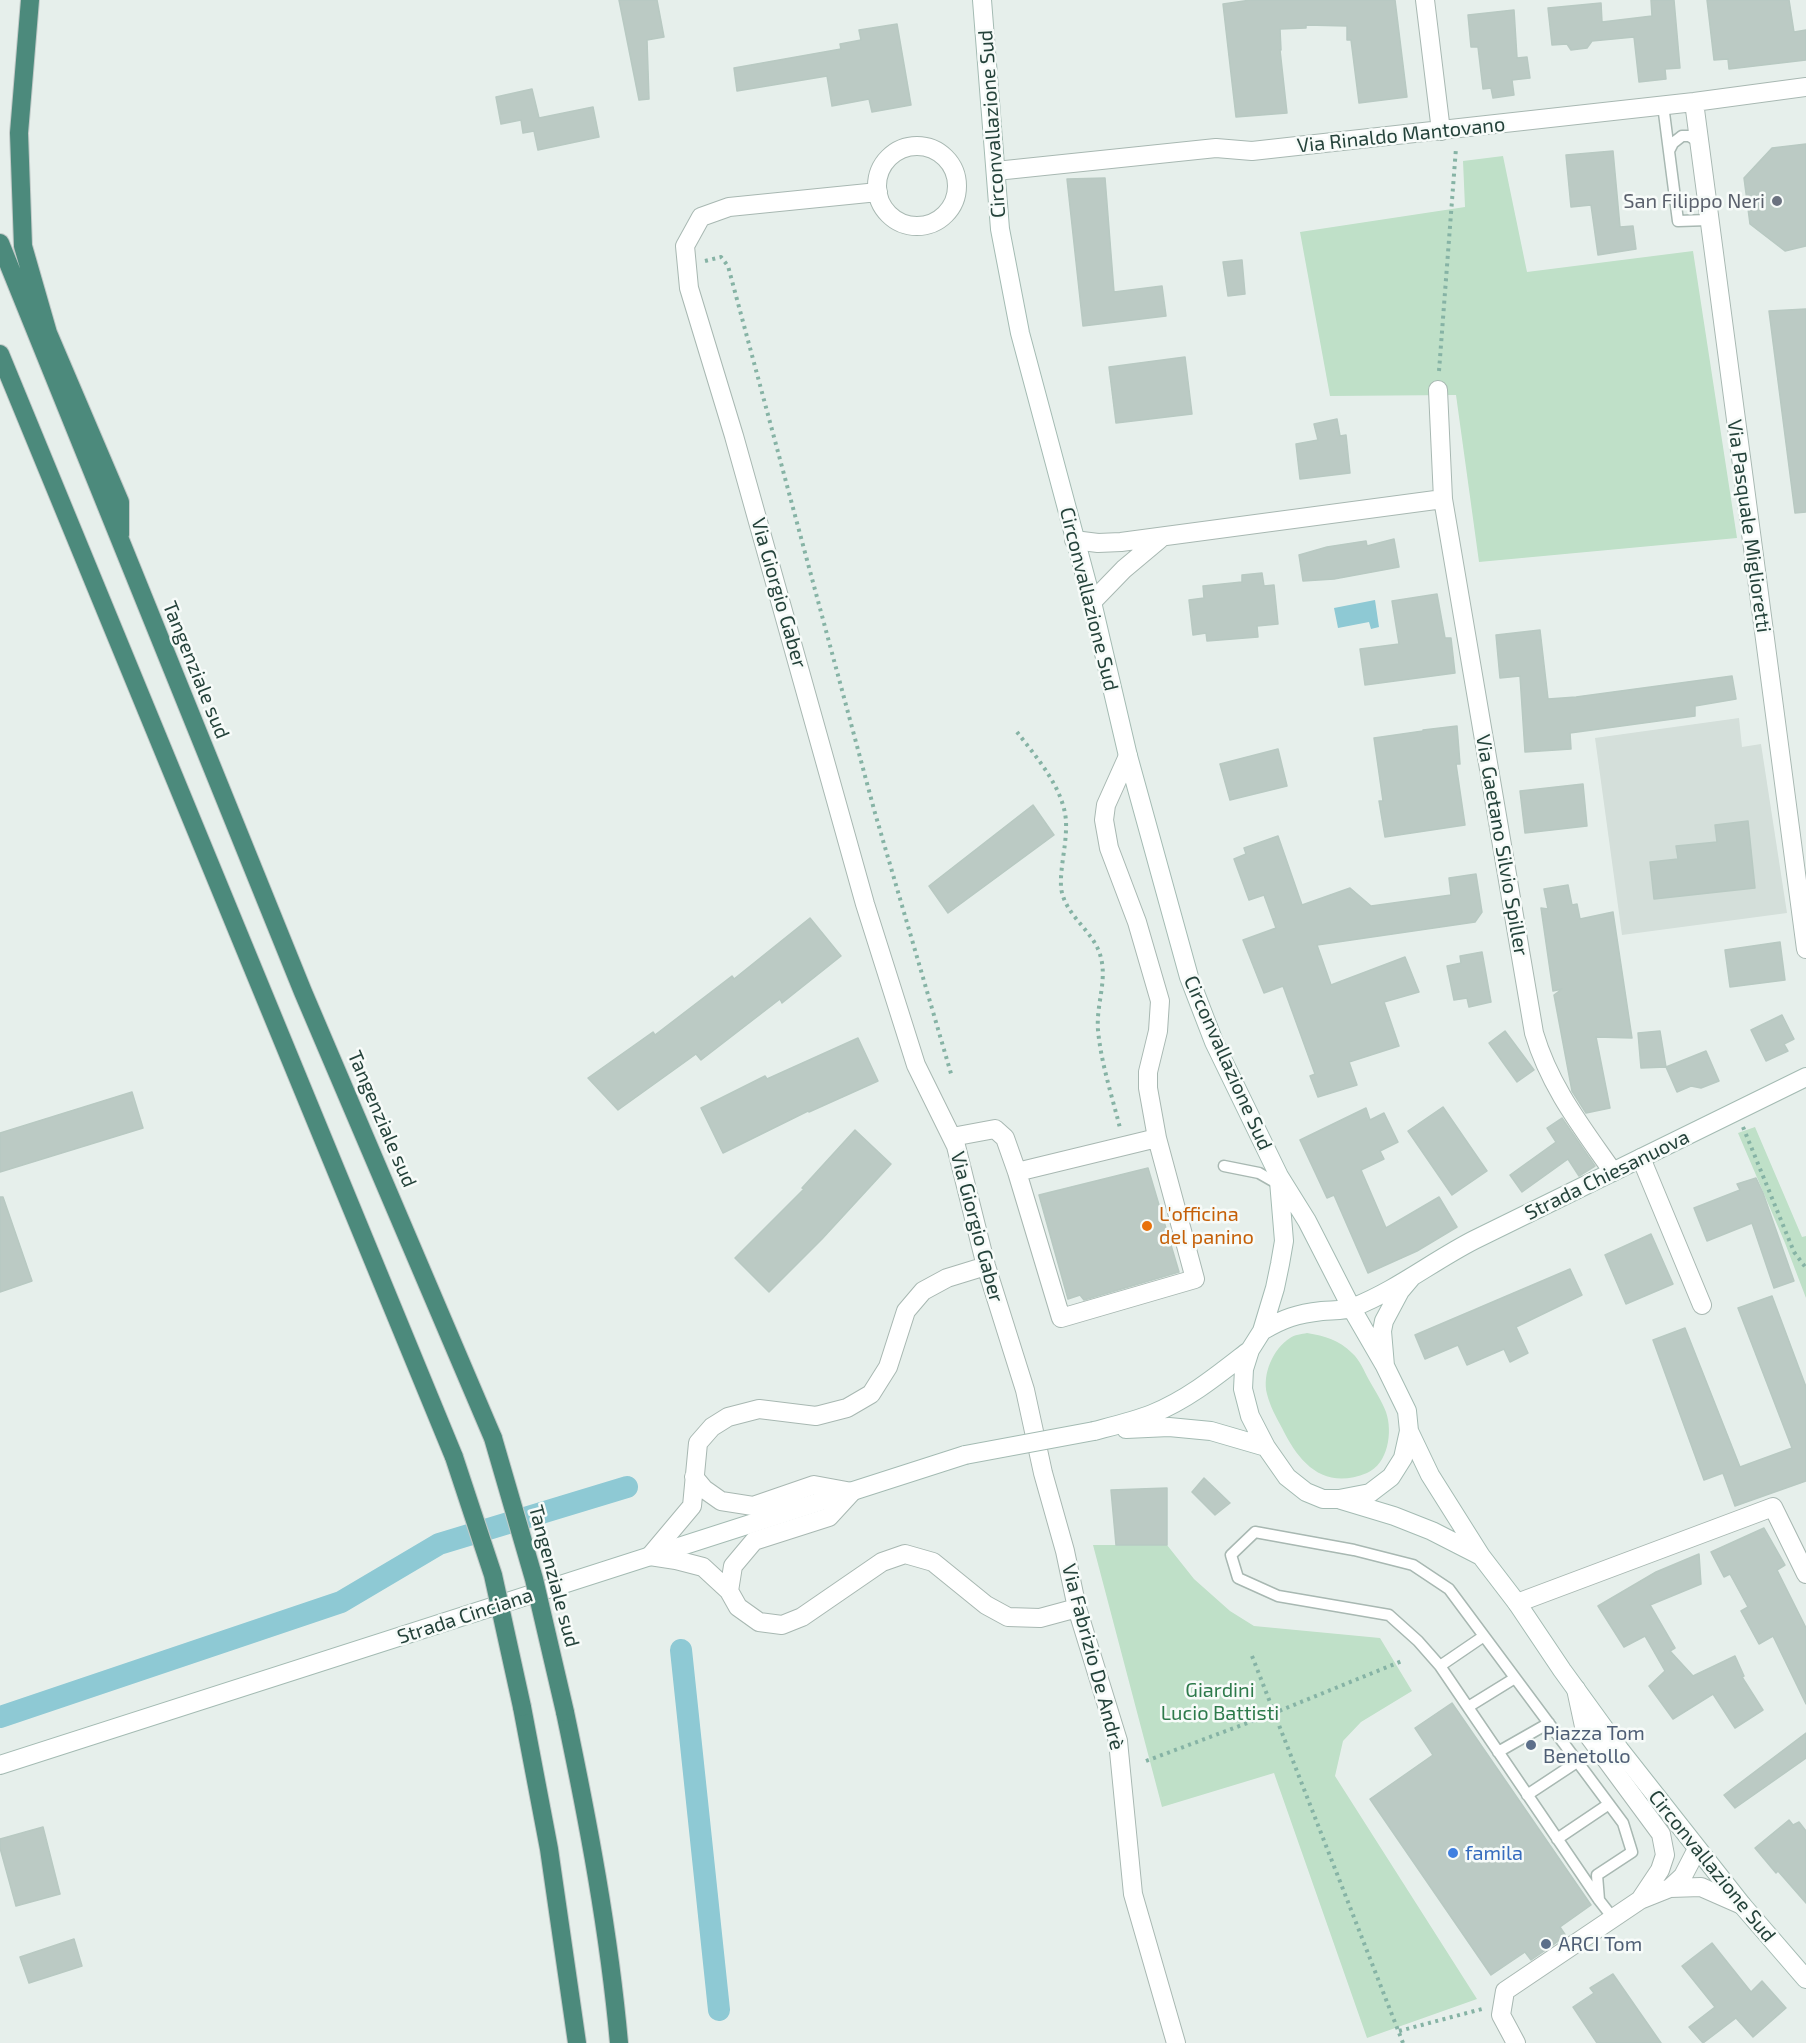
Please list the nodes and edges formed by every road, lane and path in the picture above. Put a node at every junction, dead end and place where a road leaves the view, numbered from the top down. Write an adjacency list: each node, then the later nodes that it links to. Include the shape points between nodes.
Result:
1 (30, 0): 21 (highway, via 18,133 23,246 48,333 120,502)
2 (982, 0): 11 (street, Circonvallazione Sud)
3 (1425, 0): 7 (street)
4 (1806, 87): 5 (street, Via Rinaldo Mantovano)
5 (1694, 102): 6 (street, Via Rinaldo Mantovano); 8 (street, Via Pasquale Miglioretti)
6 (1663, 105): 7 (street, Via Rinaldo Mantovano); 10 (lane)
7 (1441, 131): 11 (street, Via Rinaldo Mantovano, via 1252,151 1216,148)
8 (1699, 142): 10 (lane, via 1682,136); 13 (street, Via Pasquale Miglioretti)
9 (1456, 146): 17 (path)
10 (1669, 151): 13 (lane, via 1678,221)
11 (996, 171): 20 (street, Circonvallazione Sud, via 1000,229 1020,333)
12 (878, 192): 12 (street, via 891,216 917,225 942,217 952,206 957,180 941,154 924,146 911,146 889,157 878,179); 15 (street, Via Giorgio Gaber, via 729,207 701,217 685,246)
13 (1708, 220): 25 (street, Via Pasquale Miglioretti)
14 (0, 243): 21 (highway, Tangenziale sud)
15 (687, 265): 26 (path, via 721,257 728,266 875,813); 29 (street, Via Giorgio Gaber, via 689,288 865,904 916,1065)
16 (0, 354): 83 (highway, bridge, via 454,1456 493,1575 522,1707 549,1849)
17 (1438, 390): 18 (street, Via Gaetano Silvio Spiller)
18 (1443, 499): 19 (street); 35 (street, Via Gaetano Silvio Spiller, via 1534,1033 1545,1067 1566,1105)
19 (1161, 538): 20 (street, via 1098,543); 22 (street, via 1124,568)
20 (1074, 540): 22 (street, Circonvallazione Sud)
21 (120, 543): 84 (highway, Tangenziale sud, bridge, via 303,992 494,1438 534,1579 589,1827)
22 (1092, 602): 24 (street, Circonvallazione Sud)
23 (1017, 732): 31 (path, via 1054,783 1062,804 1067,825 1061,887 1065,903 1101,954 1104,971 1098,1031)
24 (1128, 756): 30 (street, via 1106,806 1104,820 1109,848 1137,922 1160,1001 1158,1031 1148,1072); 36 (street, Circonvallazione Sud, via 1189,977 1214,1042)
25 (1806, 949)
26 (952, 1077)
27 (1806, 1077): 28 (street, Strada Chiesanuova)
28 (1737, 1112): 32 (street, Strada Chiesanuova); 38 (path, via 1794,1252)
29 (952, 1137): 34 (street, Via Giorgio Gaber, via 995,1129 1005,1138); 37 (street, Via Giorgio Gaber)
30 (1157, 1138): 31 (street); 34 (street, Via Giorgio Gaber, via 1195,1279 1061,1318)
31 (1124, 1146): 34 (street)
32 (1641, 1158): 35 (street, Strada Chiesanuova); 40 (street)
33 (1224, 1166): 36 (lane)
34 (1017, 1172)
35 (1613, 1172): 39 (street, Strada Chiesanuova, via 1453,1251)
36 (1279, 1180): 41 (street, Circonvallazione Sud, via 1307,1221); 42 (street, Circonvallazione Sud, via 1284,1241)
37 (986, 1266): 48 (street, via 947,1278 923,1291 906,1311 888,1366 872,1394 847,1408 816,1416 759,1409 728,1417 698,1443); 51 (street, Via Giorgio Gaber, via 1025,1390)
38 (1806, 1268)
39 (1412, 1278): 41 (street, Circonvallazione Sud); 44 (street, Circonvallazione Sud, via 1394,1299 1384,1321)
40 (1702, 1305)
41 (1352, 1309): 42 (street, Circonvallazione Sud, via 1283,1318); 44 (street)
42 (1262, 1331): 43 (street, Circonvallazione Sud)
43 (1250, 1350): 45 (street, Circonvallazione Sud, via 1193,1393 1151,1414); 47 (street, Circonvallazione Sud, via 1244,1369 1244,1389 1250,1416)
44 (1385, 1366): 46 (street, Circonvallazione Sud, via 1407,1412)
45 (1094, 1431): 47 (street, via 1184,1428 1211,1431); 49 (street, Strada Cinciana, bridge, via 965,1455)
46 (1409, 1431): 50 (street, Circonvallazione Sud, via 1403,1458 1391,1477 1370,1493); 53 (street, Circonvallazione Sud, via 1430,1475)
47 (1266, 1447): 50 (street, Circonvallazione Sud, via 1287,1477 1306,1492 1323,1499)
48 (694, 1476): 49 (street, via 721,1501 753,1506 814,1485); 52 (street, via 692,1506)
49 (852, 1492): 52 (street, Strada Cinciana); 55 (street, via 829,1517 754,1541 733,1566)
50 (1339, 1499): 53 (street, Circonvallazione Sud, via 1432,1531)
51 (1065, 1551): 57 (street, Via Fabrizio De Andrè)
52 (650, 1556): 55 (street, via 703,1567); 70 (street, Strada Cinciana)
53 (1480, 1556): 56 (street, Circonvallazione Sud)
54 (1806, 1574): 56 (street, via 1773,1507)
55 (729, 1591): 57 (street, via 738,1607 759,1622 782,1625 802,1617 882,1562 905,1554 933,1562 986,1605 1008,1617 1040,1618)
56 (1517, 1603): 63 (street, Circonvallazione Sud)
57 (1077, 1608): 85 (street, Via Fabrizio De Andrè, via 1118,1741 1133,1894)
58 (1484, 1636): 61 (lane); 61 (lane, via 1449,1589 1413,1565 1255,1532 1231,1555 1238,1578 1278,1596 1389,1615); 62 (lane)
59 (1252, 1656): 65 (path)
60 (1402, 1661): 65 (path)
61 (1440, 1666): 64 (lane)
62 (1515, 1678): 64 (lane); 66 (lane)
63 (1576, 1688): 74 (street, Circonvallazione Sud); 77 (street, via 1585,1731 1661,1834 1665,1854 1660,1870)
64 (1468, 1707): 67 (lane)
65 (1274, 1713): 68 (path); 82 (path)
66 (1549, 1724): 67 (lane); 69 (lane)
67 (1498, 1752): 71 (lane)
68 (1146, 1761)
69 (1577, 1762): 71 (lane); 72 (lane)
70 (0, 1765)
71 (1527, 1795): 73 (lane)
72 (1608, 1804): 73 (lane); 76 (lane, via 1623,1823 1632,1852 1597,1875)
73 (1557, 1839): 76 (lane)
74 (1697, 1849): 75 (street, via 1683,1876); 78 (street, Circonvallazione Sud)
75 (1670, 1888): 77 (street); 78 (street, via 1701,1887)
76 (1599, 1900): 79 (lane)
77 (1640, 1900): 79 (street)
78 (1742, 1905): 80 (street, Circonvallazione Sud)
79 (1612, 1918): 81 (street, via 1505,1991)
80 (1806, 1979)
81 (1503, 2004): 82 (path); 87 (street, via 1501,2015)
82 (1399, 2031): 86 (path)
83 (577, 2043)
84 (619, 2043)
85 (1176, 2043)
86 (1403, 2043)
87 (1516, 2043)

